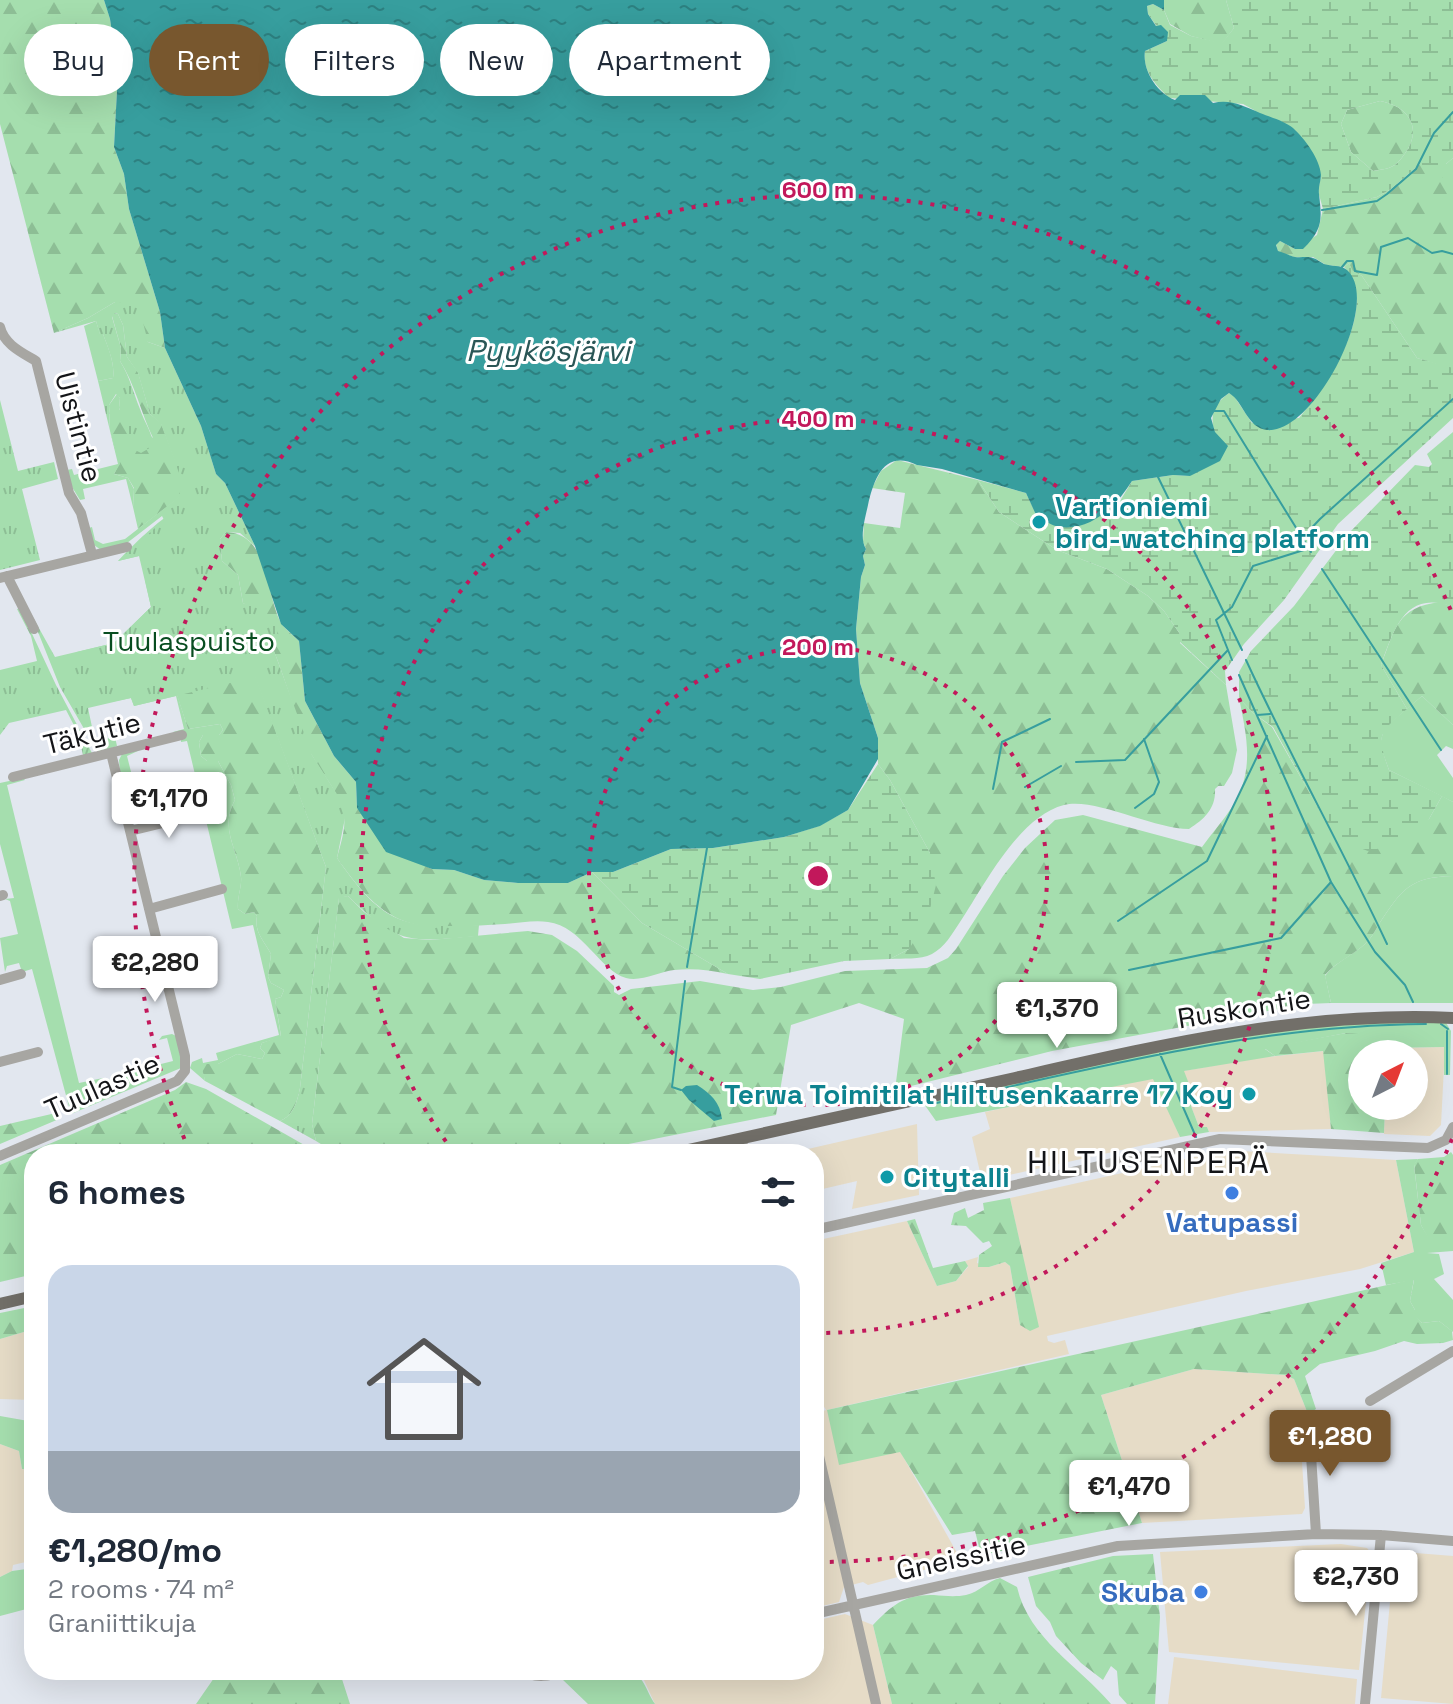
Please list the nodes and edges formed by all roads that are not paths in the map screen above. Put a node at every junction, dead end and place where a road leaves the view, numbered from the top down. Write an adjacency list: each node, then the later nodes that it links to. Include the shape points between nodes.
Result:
1 (0, 327): 3 (street, Uistintie, via 11,345 36,361 69,493 81,513)
2 (127, 547): 3 (street)
3 (92, 554): 4 (street)
4 (4, 577): 5 (street)
5 (34, 629)
6 (182, 735): 7 (street, Täkytie)
7 (111, 753): 8 (street, Täkytie); 10 (street, Tuulastie)
8 (13, 777)
9 (200, 814): 10 (street)
10 (130, 831): 12 (street, Tuulastie)
11 (222, 889): 12 (street)
12 (149, 909): 20 (street, Tuulastie, via 185,1056 183,1076)
13 (21, 974): 14 (street)
14 (0, 980)
15 (1453, 1018): 19 (main road, Ruskontie, via 1327,1019 1243,1030)
16 (38, 1052): 17 (street)
17 (0, 1062)
18 (1453, 1127): 25 (street, via 1446,1140 1428,1148 1220,1139)
19 (742, 1138): 21 (main road, Ruskontie); 22 (street)
20 (28, 1144)
21 (715, 1144)
22 (743, 1144)
23 (24, 1146): 24 (street, Tuulastie)
24 (0, 1156)
25 (824, 1228)
26 (24, 1298): 27 (main road)
27 (0, 1304)
28 (1453, 1351): 29 (street)
29 (1370, 1401)
30 (1309, 1423): 32 (street)
31 (824, 1501): 35 (street)
32 (1316, 1534): 33 (street, Gneissitie); 35 (street, Gneissitie, via 1118,1546)
33 (1381, 1535): 34 (street, Gneissitie); 38 (street)
34 (1453, 1541)
35 (853, 1605): 36 (street, Gneissitie); 37 (street)
36 (824, 1612)
37 (876, 1704)
38 (1365, 1704)

